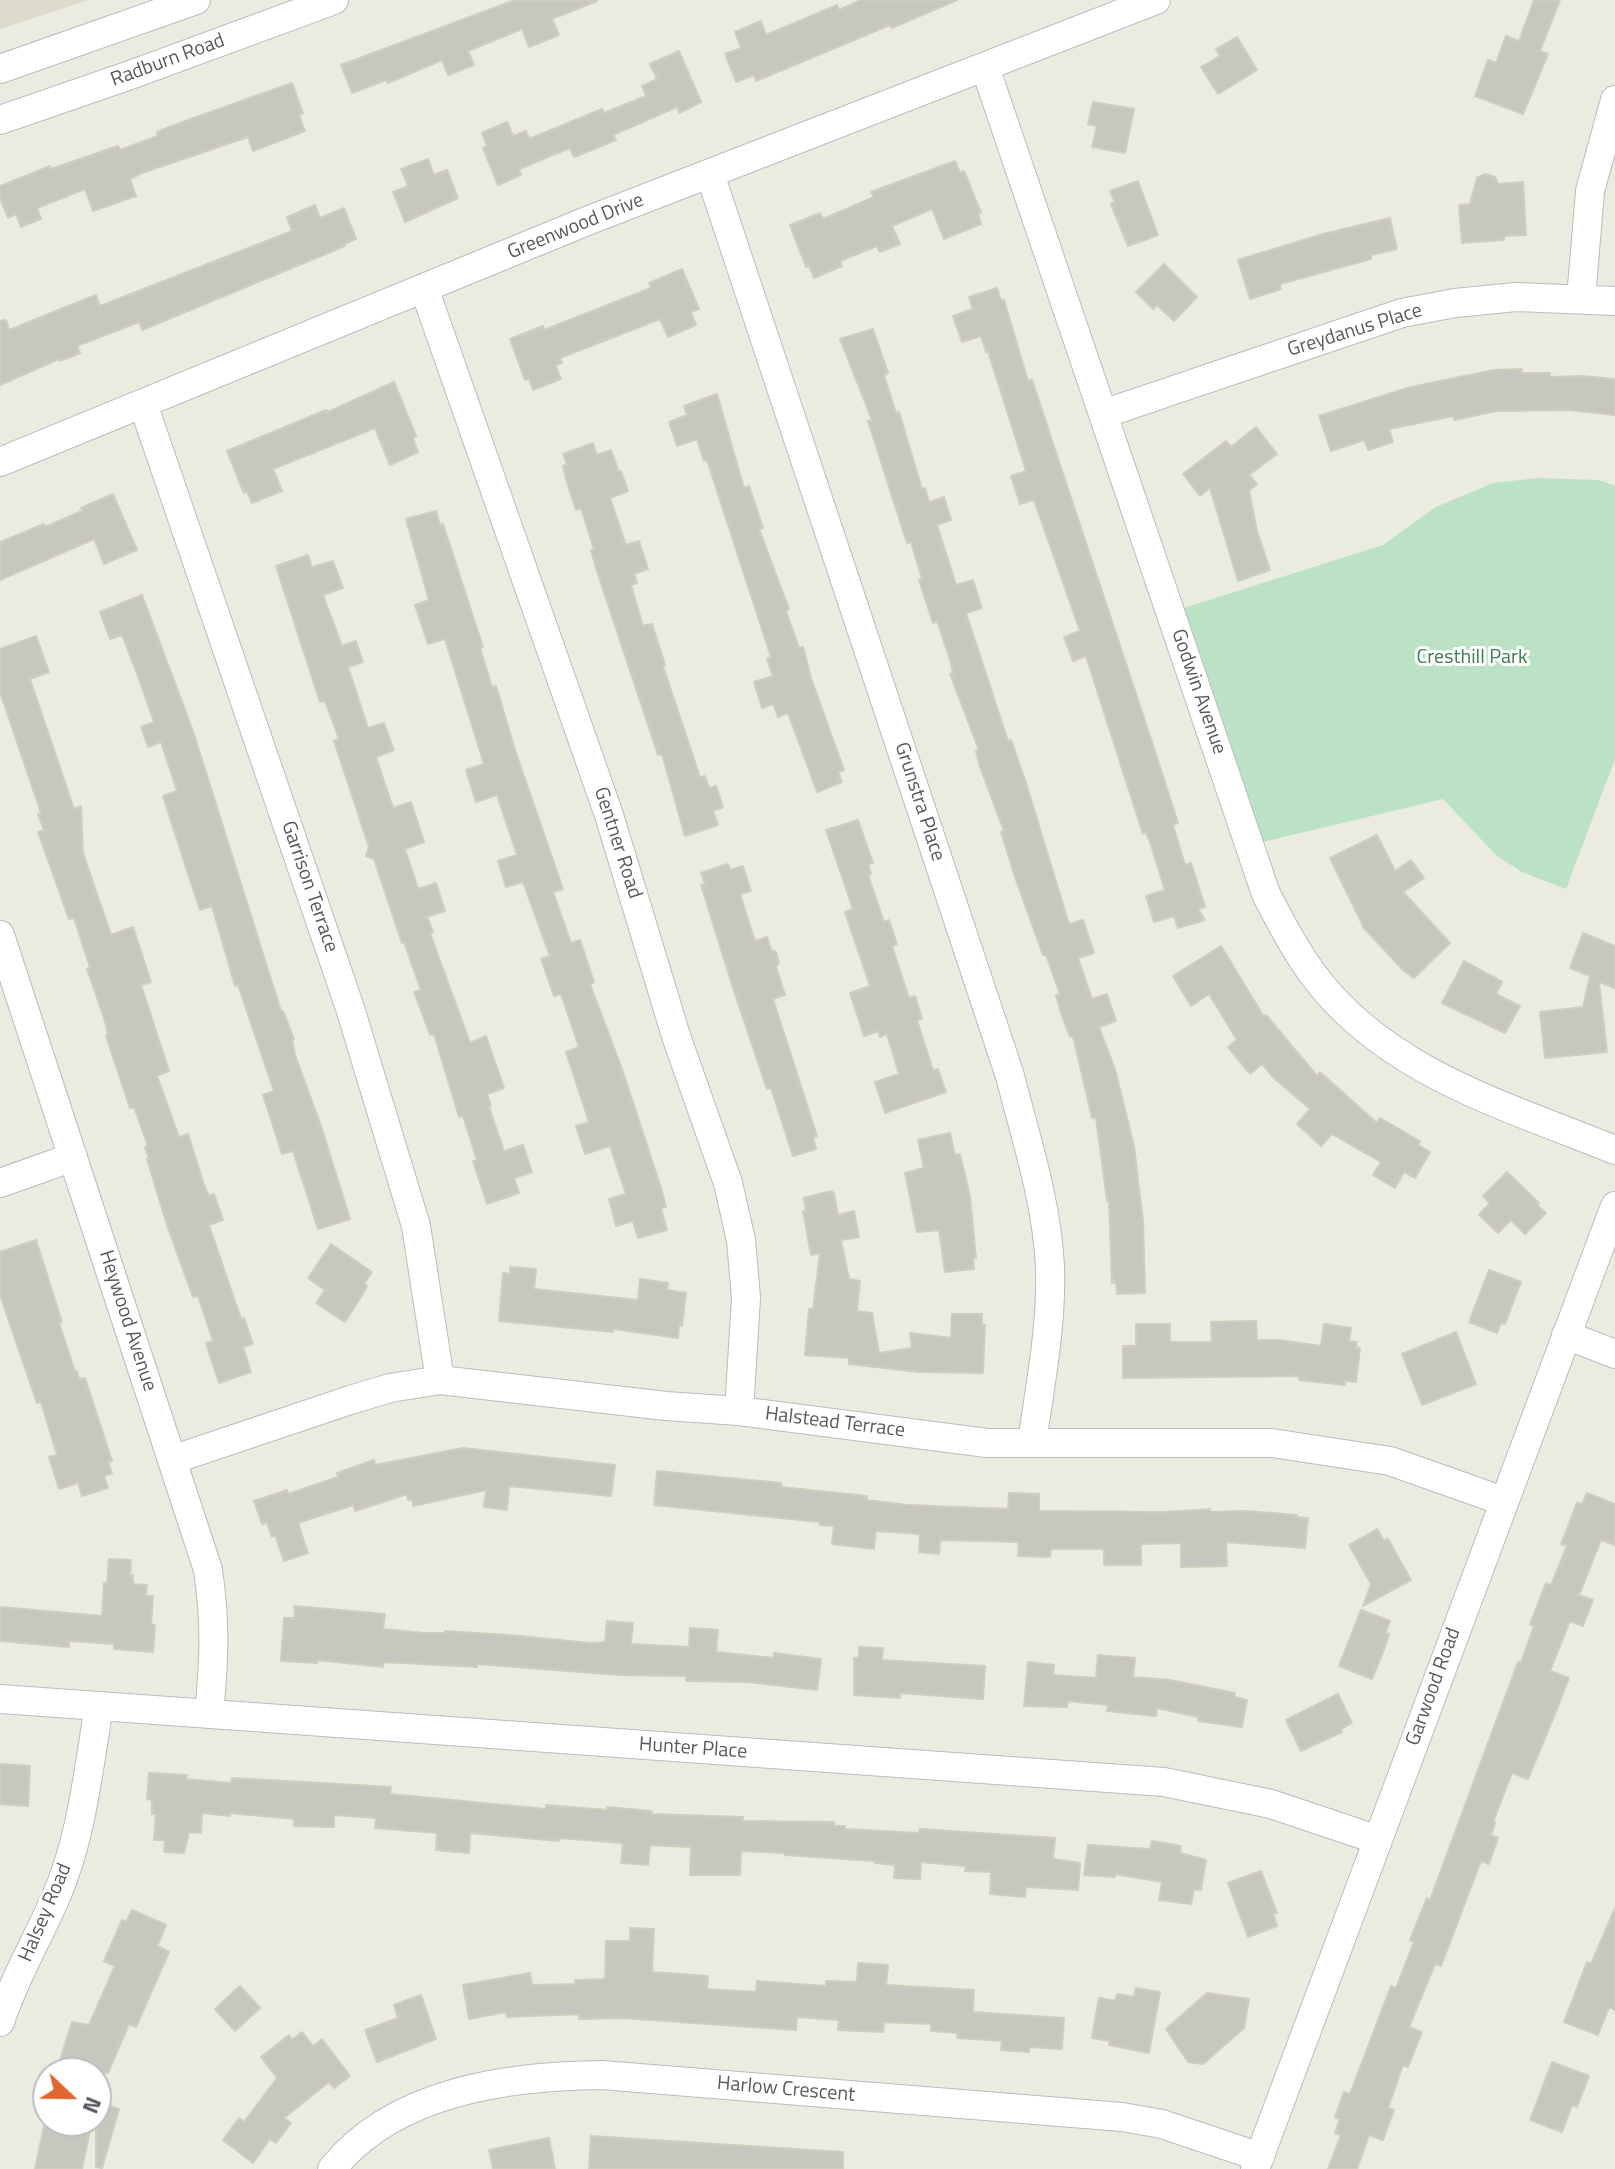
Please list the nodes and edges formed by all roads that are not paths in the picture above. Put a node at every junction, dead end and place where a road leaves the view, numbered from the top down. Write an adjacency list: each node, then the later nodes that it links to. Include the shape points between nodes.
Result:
1 (196, 0): 5 (street)
2 (334, 0): 7 (street, Radburn Road)
3 (1156, 0): 4 (street, Greenwood Drive)
4 (985, 67): 8 (street, Greenwood Drive); 13 (street, Godwin Avenue)
5 (0, 69)
6 (1615, 100): 10 (street, via 1590,191)
7 (0, 120)
8 (710, 174): 9 (street, Greenwood Drive); 24 (street, Grunstra Place, via 1010,1076 1033,1164 1050,1268)
9 (424, 288): 12 (street, Greenwood Drive); 23 (street, Gentner Road, via 609,815 676,1036 728,1183 741,1240 746,1298)
10 (1581, 299): 11 (street, Greydanus Place); 13 (street, Greydanus Place, via 1508,298 1402,313)
11 (1615, 301)
12 (143, 404): 14 (street, Greenwood Drive); 22 (street, Garrison Terrace, via 350,1008 416,1226)
13 (1103, 414): 16 (street, Godwin Avenue, via 1266,894 1314,975 1360,1023 1429,1073)
14 (0, 462)
15 (0, 935): 17 (street, Heywood Avenue)
16 (1615, 1150)
17 (73, 1157): 18 (street); 25 (street, Heywood Avenue)
18 (0, 1183)
19 (1615, 1206): 20 (street, Garwood Road)
20 (1566, 1335): 21 (street); 26 (street, Garwood Road)
21 (1615, 1354)
22 (440, 1380): 23 (street, Halstead Terrace); 25 (street, Halstead Terrace, via 390,1388)
23 (739, 1411): 24 (street, Halstead Terrace, via 987,1443)
24 (1032, 1443): 26 (street, Halstead Terrace, via 1286,1445 1390,1461)
25 (172, 1460): 29 (street, Heywood Avenue, via 208,1570 214,1614)
26 (1503, 1501): 30 (street, Garwood Road)
27 (0, 1699): 28 (street, Hunter Place)
28 (99, 1707): 29 (street, Hunter Place); 31 (street, Halsey Road, via 74,1847)
29 (209, 1714): 30 (street, Hunter Place, via 1164,1782 1271,1804)
30 (1378, 1840): 32 (street, Garwood Road)
31 (0, 2022)
32 (1258, 2163): 33 (street, Harlow Crescent, via 1162,2124 1122,2117 576,2075 500,2082 444,2097 370,2133)
33 (332, 2169)

